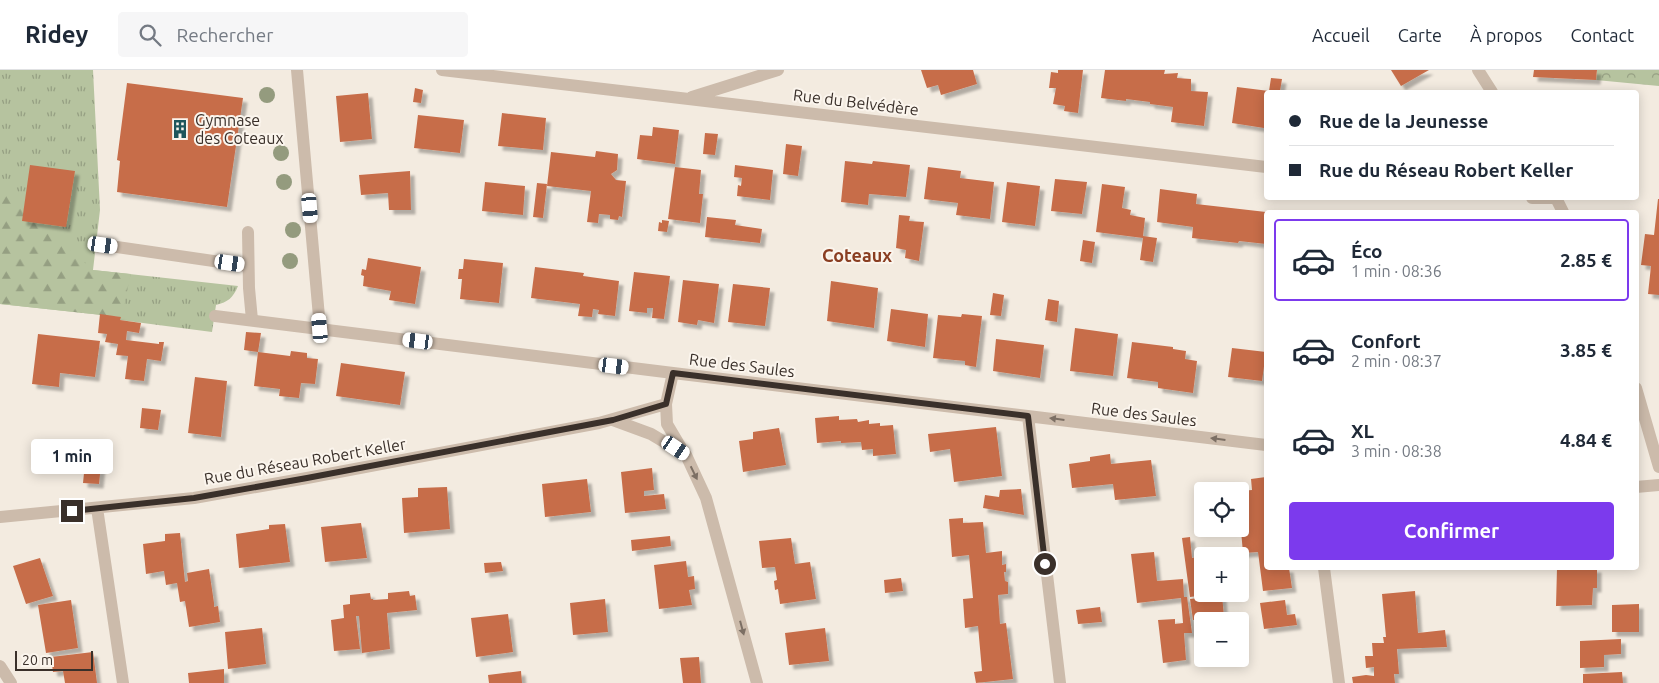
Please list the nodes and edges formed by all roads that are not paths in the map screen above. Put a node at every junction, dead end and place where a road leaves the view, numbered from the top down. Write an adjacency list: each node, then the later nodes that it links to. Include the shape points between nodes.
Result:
1 (297, 70): 13 (street)
2 (442, 70): 6 (street, Rue du Belvédère)
3 (778, 70): 6 (street)
4 (1478, 70): 5 (street)
5 (1491, 90)
6 (688, 98): 7 (street, Rue du Belvédère)
7 (1264, 167)
8 (248, 232): 10 (street)
9 (103, 245): 10 (street)
10 (248, 266): 12 (street)
11 (215, 316): 12 (street, Rue des Saules)
12 (252, 320): 13 (street, Rue des Saules)
13 (320, 328): 14 (street, Rue des Saules)
14 (673, 373): 16 (street); 17 (street, Rue des Saules)
15 (1639, 398): 21 (street)
16 (666, 404): 18 (street, Rue du Réseau Robert Keller); 20 (street, via 667,424)
17 (1028, 416): 19 (street, Rue des Saules, one-way to 17); 31 (street)
18 (613, 420): 20 (street, via 651,434); 24 (street, Rue du Réseau Robert Keller, via 194,498)
19 (1264, 445)
20 (686, 455): 30 (street, one-way to 30, via 706,498)
21 (1659, 467)
22 (1659, 485): 23 (street)
23 (1639, 487)
24 (97, 508): 25 (street, Rue du Réseau Robert Keller); 29 (street)
25 (0, 517)
26 (1324, 570): 32 (street)
27 (0, 666): 28 (street)
28 (11, 683)
29 (123, 683)
30 (757, 683)
31 (1060, 683)
32 (1339, 683)

